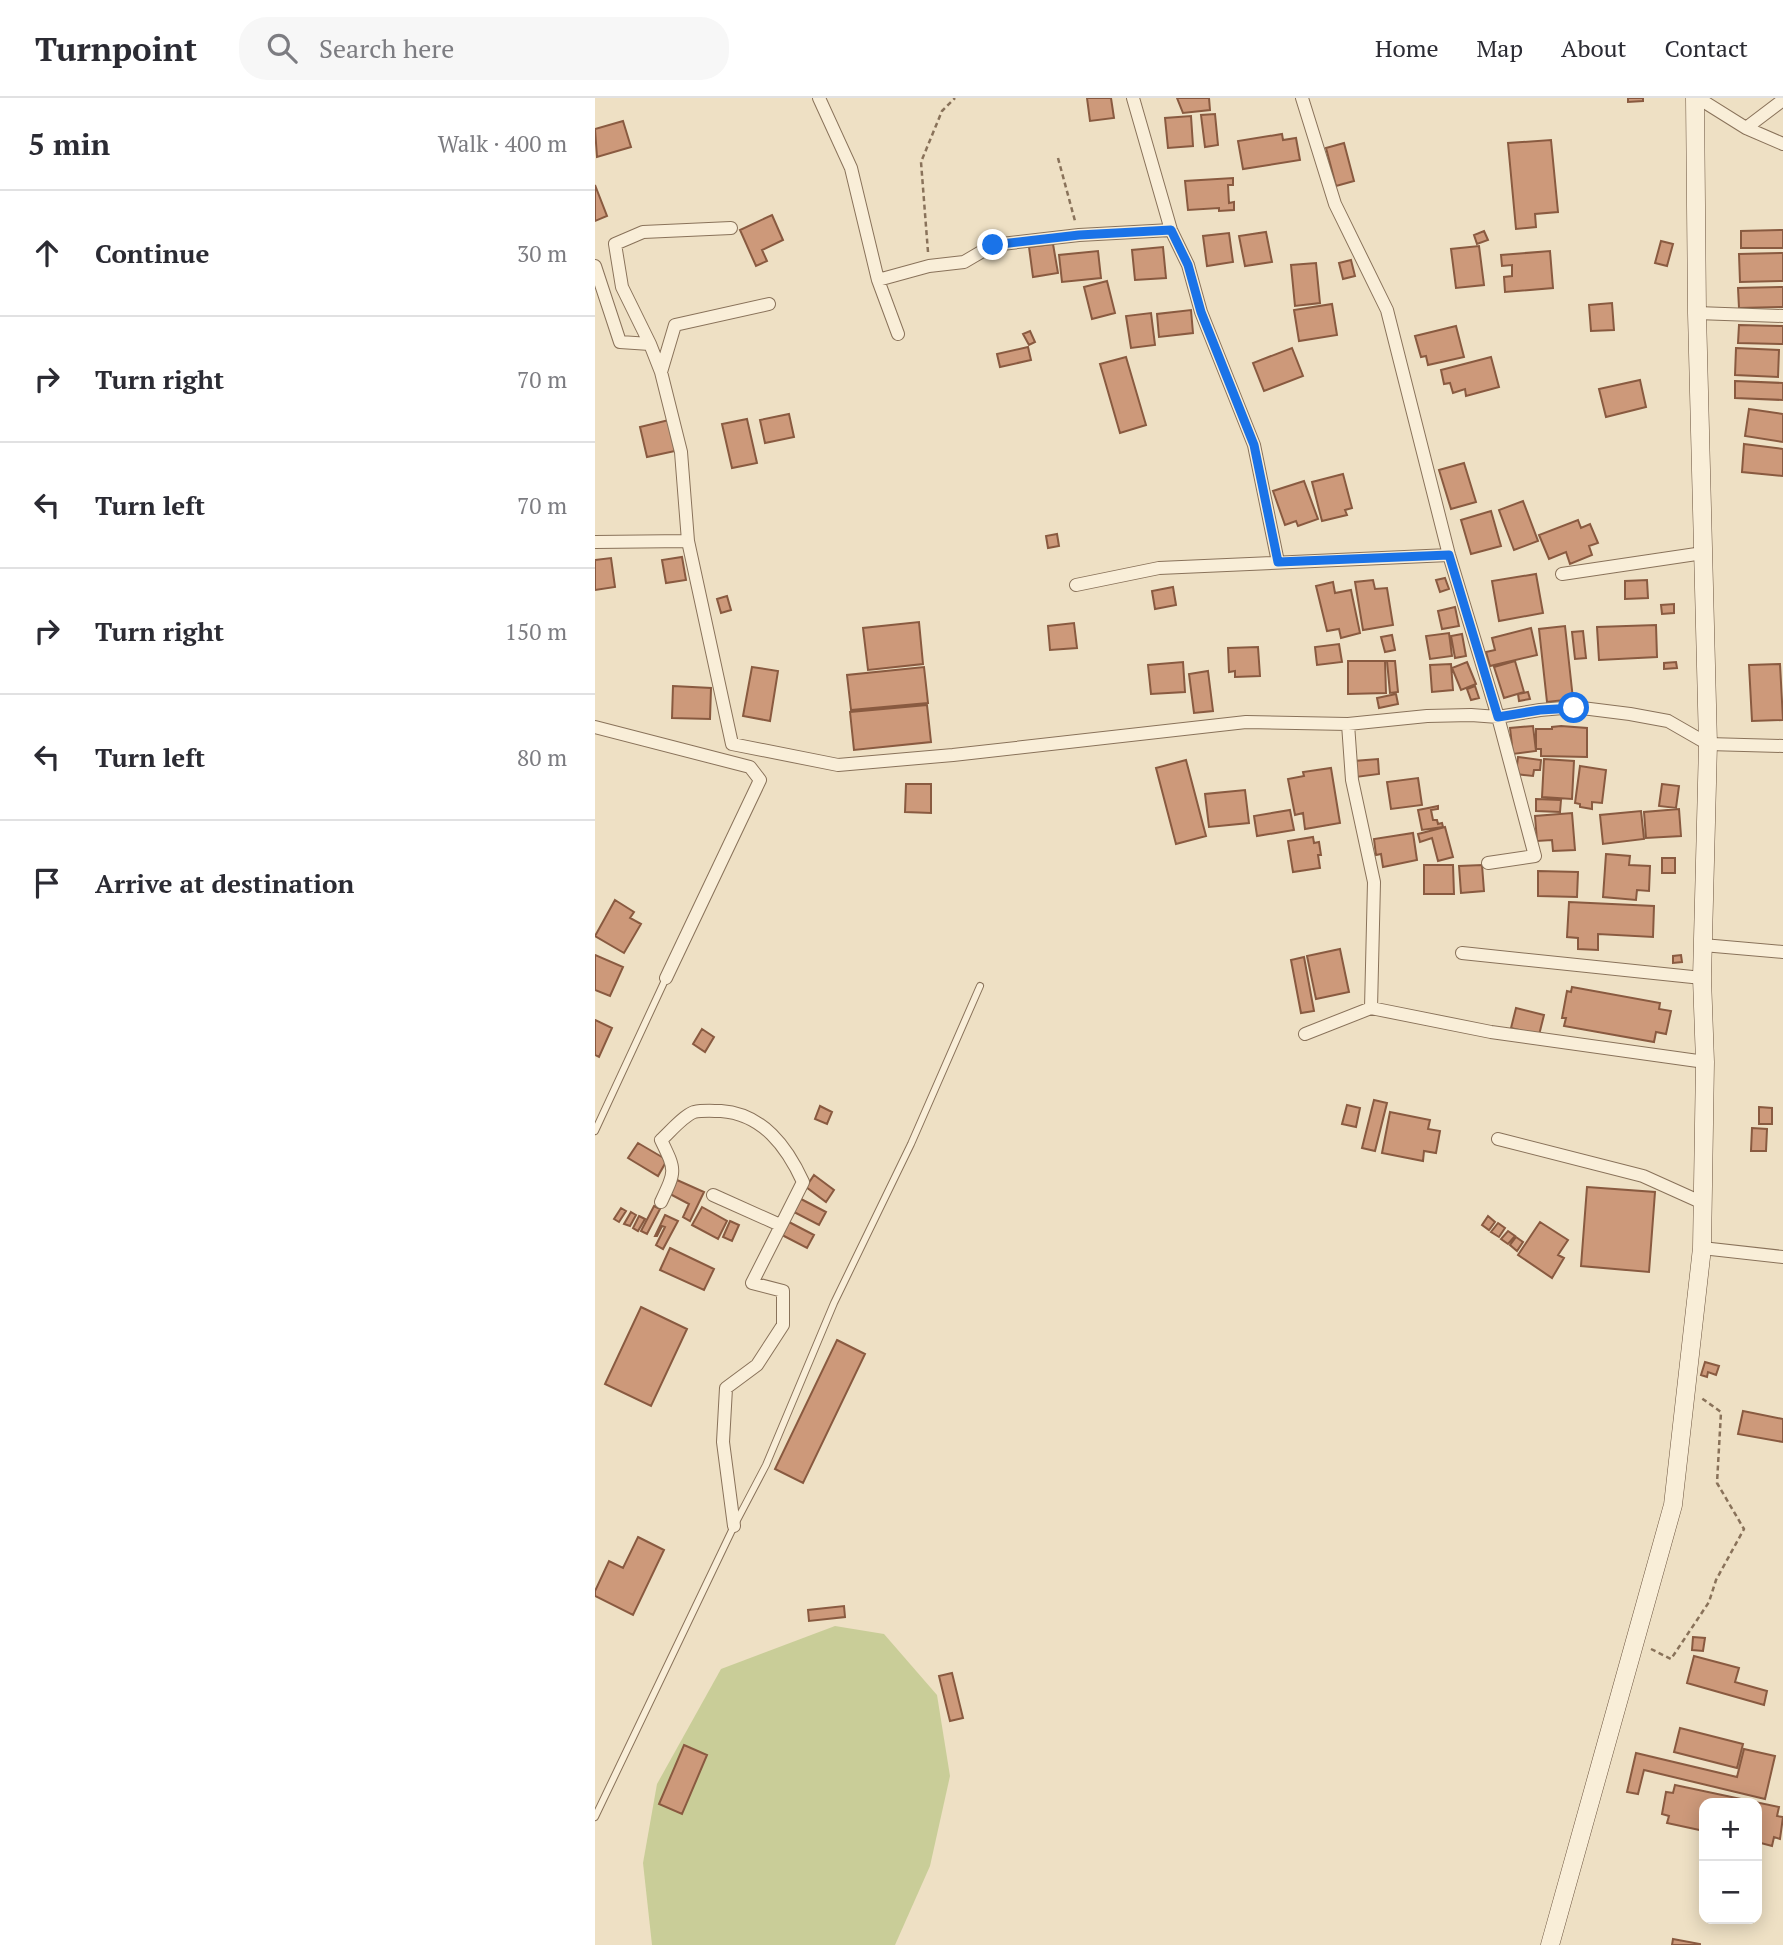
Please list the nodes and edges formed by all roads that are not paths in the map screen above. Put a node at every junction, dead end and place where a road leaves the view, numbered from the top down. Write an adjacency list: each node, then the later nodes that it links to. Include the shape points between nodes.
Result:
1 (819, 98): 11 (street, via 851,168)
2 (1133, 98): 9 (street)
3 (1302, 98): 21 (street, via 1335,204 1387,310)
4 (1697, 98): 6 (street); 13 (street)
5 (1783, 100): 6 (street)
6 (1746, 128): 7 (street)
7 (1783, 144)
8 (731, 228): 16 (street, via 643,232 615,244 622,287)
9 (1171, 230): 11 (street, via 993,245 964,262); 22 (street, via 1254,445)
10 (595, 266): 16 (street, via 621,342)
11 (878, 280): 15 (street)
12 (769, 304): 17 (street, via 675,325)
13 (1697, 313): 14 (street); 20 (street)
14 (1783, 316)
15 (898, 334)
16 (650, 345): 17 (street)
17 (661, 372): 19 (street, via 681,452)
18 (595, 541): 19 (street)
19 (688, 541): 26 (street, via 732,744 838,765 1246,722)
20 (1703, 553): 23 (street); 28 (street)
21 (1449, 555): 22 (street); 25 (street)
22 (1278, 562): 24 (street, via 1159,568)
23 (1562, 574)
24 (1076, 585)
25 (1498, 717): 26 (street, via 1427,716); 28 (street, via 1574,708 1630,714 1668,721); 30 (street, via 1535,856)
26 (1348, 724): 37 (street, via 1352,780 1374,882)
27 (595, 727): 34 (street, via 750,767 760,780)
28 (1708, 744): 29 (street); 31 (street)
29 (1783, 746)
30 (1488, 863)
31 (1703, 945): 32 (street); 35 (street)
32 (1783, 952)
33 (1462, 953): 35 (street)
34 (666, 978): 40 (lane)
35 (1702, 978): 39 (street)
36 (980, 986): 48 (lane, via 834,1303 767,1465)
37 (1371, 1008): 38 (street); 39 (street, via 1491,1032)
38 (1305, 1034)
39 (1705, 1062): 44 (street)
40 (595, 1131)
41 (1498, 1139): 44 (street, via 1643,1176)
42 (713, 1195): 45 (street)
43 (661, 1202): 45 (street, via 674,1175 661,1140 692,1113 730,1112 754,1119 776,1139 803,1182)
44 (1703, 1203): 46 (street)
45 (780, 1225): 48 (street, via 752,1283 783,1291 783,1325 757,1365 726,1388 723,1442)
46 (1702, 1248): 47 (street); 50 (street, via 1673,1505)
47 (1783, 1257)
48 (734, 1526): 49 (lane)
49 (595, 1817)
50 (1550, 1945)

